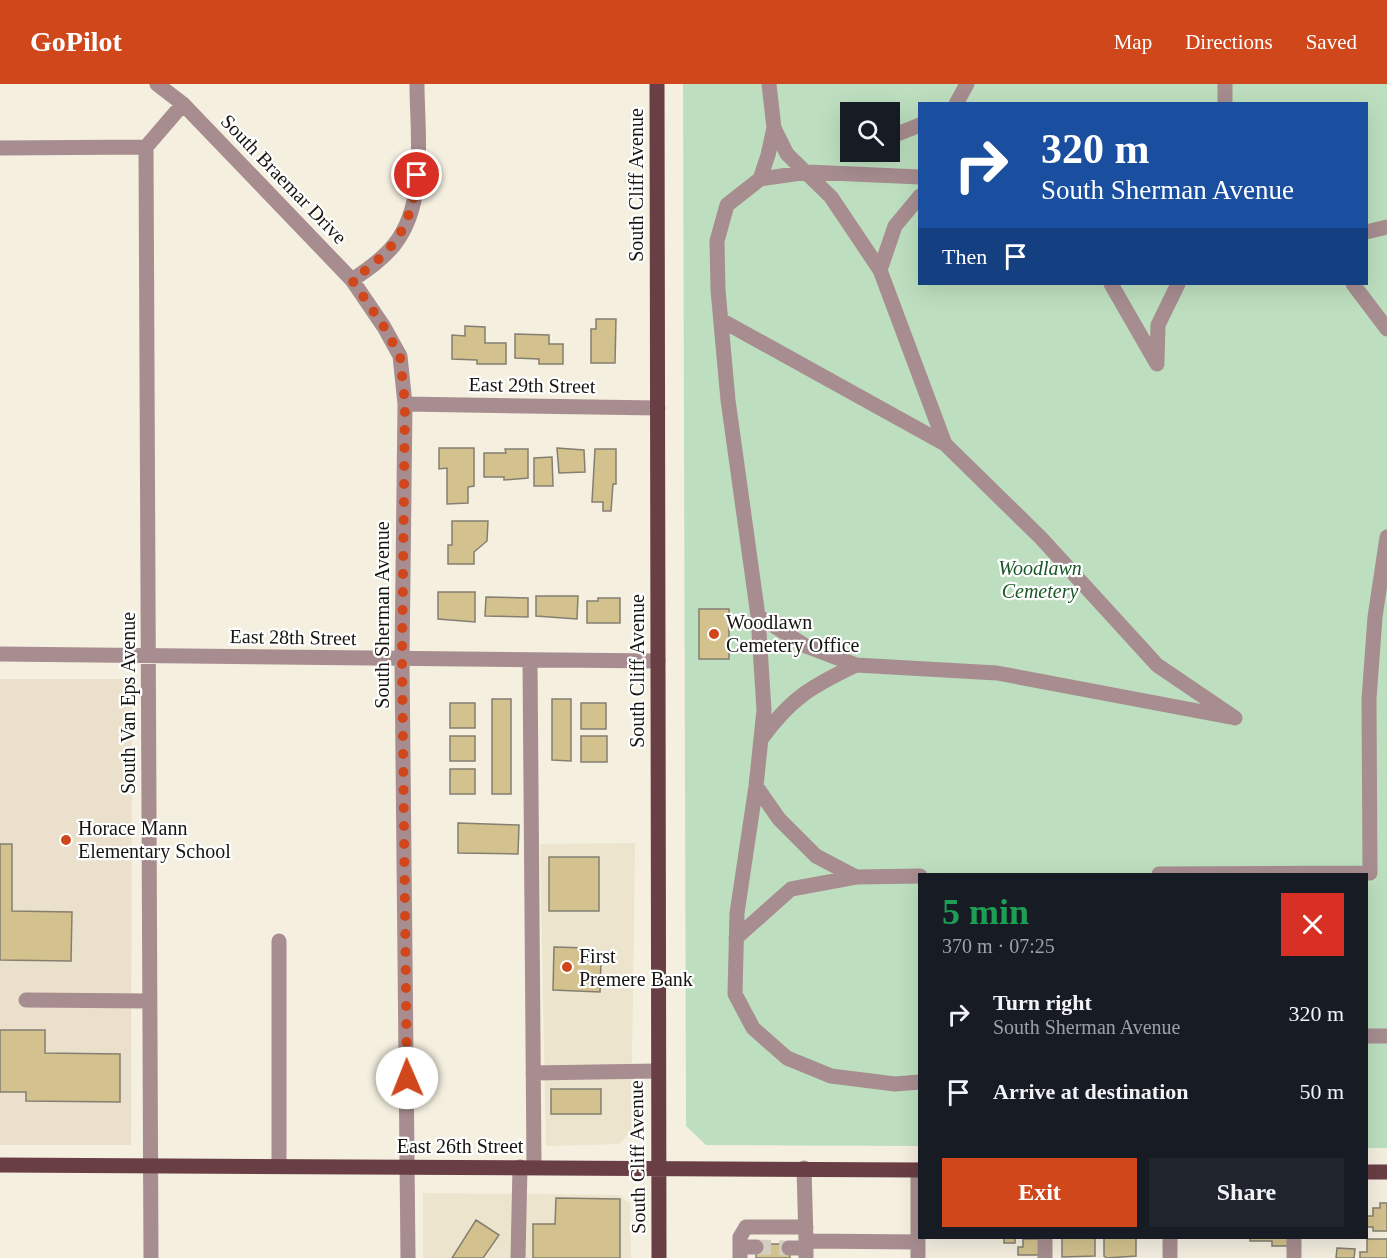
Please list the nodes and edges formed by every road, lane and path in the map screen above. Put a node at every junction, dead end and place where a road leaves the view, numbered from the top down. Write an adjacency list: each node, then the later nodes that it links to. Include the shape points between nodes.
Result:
1 (157, 84): 9 (street, South Braemar Drive)
2 (417, 84): 24 (street, via 417,175 407,222 395,244)
3 (657, 84): 31 (main road, South Cliff Avenue)
4 (769, 84): 11 (street)
5 (967, 84): 7 (street)
6 (1225, 84): 8 (street)
7 (957, 102)
8 (1225, 102)
9 (183, 104): 13 (street); 24 (street, South Braemar Drive)
10 (918, 126): 12 (street)
11 (774, 128): 16 (street, via 788,154); 19 (street)
12 (900, 133)
13 (146, 147): 14 (street); 36 (street, South Van Eps Avenue)
14 (0, 148)
15 (887, 162): 17 (street)
16 (808, 172): 17 (street); 19 (street); 23 (street, via 831,197)
17 (885, 173): 18 (street)
18 (918, 177)
19 (760, 179): 28 (street, via 727,205 717,241)
20 (918, 198): 23 (street, via 895,226)
21 (1387, 227): 22 (street)
22 (1368, 232)
23 (880, 270): 32 (street)
24 (352, 280): 30 (street, South Sherman Avenue, via 400,356)
25 (1112, 285): 26 (street, via 1157,364 1158,325)
26 (1178, 285)
27 (1354, 285): 29 (street)
28 (721, 320): 32 (street); 34 (street, via 742,513)
29 (1387, 329)
30 (405, 404): 31 (street, East 29th Street); 37 (street, South Sherman Avenue)
31 (658, 408): 39 (main road, South Cliff Avenue)
32 (945, 444): 40 (street, via 1041,538 1157,665 1235,718 997,673)
33 (1387, 537): 43 (street, via 1369,699)
34 (758, 616): 40 (street, via 806,646); 41 (street)
35 (0, 654): 36 (street, East 28th Street)
36 (149, 656): 37 (street, East 28th Street); 49 (street, South Van Eps Avenue)
37 (402, 659): 38 (street, East 28th Street); 60 (street, South Sherman Avenue)
38 (530, 660): 39 (street, East 28th Street); 53 (street)
39 (658, 661): 52 (main road, South Cliff Avenue)
40 (856, 665): 41 (street, via 820,682 783,709)
41 (762, 738): 42 (street)
42 (756, 786): 45 (street, via 779,819 816,856); 46 (street)
43 (1368, 873)
44 (918, 876): 45 (street)
45 (856, 877): 46 (street, via 791,889)
46 (736, 938): 54 (street, via 735,994 753,1028 787,1059 831,1076 895,1084)
47 (279, 942): 57 (street)
48 (26, 1000): 49 (street)
49 (150, 1001): 55 (street, South Van Eps Avenue)
50 (1368, 1036): 51 (street)
51 (1387, 1036)
52 (657, 1071): 53 (street); 59 (main road, South Cliff Avenue)
53 (533, 1073): 58 (street)
54 (918, 1082)
55 (151, 1164): 56 (main road, East 26th Street); 57 (main road, East 26th Street); 74 (street, South Van Eps Avenue)
56 (0, 1165)
57 (279, 1166): 60 (main road, East 26th Street)
58 (527, 1167): 59 (main road, East 26th Street); 60 (main road, East 26th Street); 76 (street)
59 (658, 1167): 61 (main road, East 26th Street); 77 (main road, South Cliff Avenue)
60 (408, 1168): 75 (street, South Sherman Avenue)
61 (804, 1168): 62 (main road, East 26th Street); 70 (street)
62 (918, 1170)
63 (1368, 1172): 64 (main road)
64 (1387, 1172)
65 (918, 1239): 69 (street)
66 (1046, 1239): 79 (street)
67 (1170, 1239): 80 (street)
68 (1294, 1239): 81 (street)
69 (918, 1242): 70 (street); 78 (street)
70 (806, 1243): 72 (street); 73 (street, via 746,1227 740,1237)
71 (756, 1247): 73 (street)
72 (789, 1248)
73 (740, 1253)
74 (151, 1258)
75 (408, 1258)
76 (518, 1258)
77 (659, 1258)
78 (918, 1258)
79 (1046, 1258)
80 (1170, 1258)
81 (1294, 1258)

